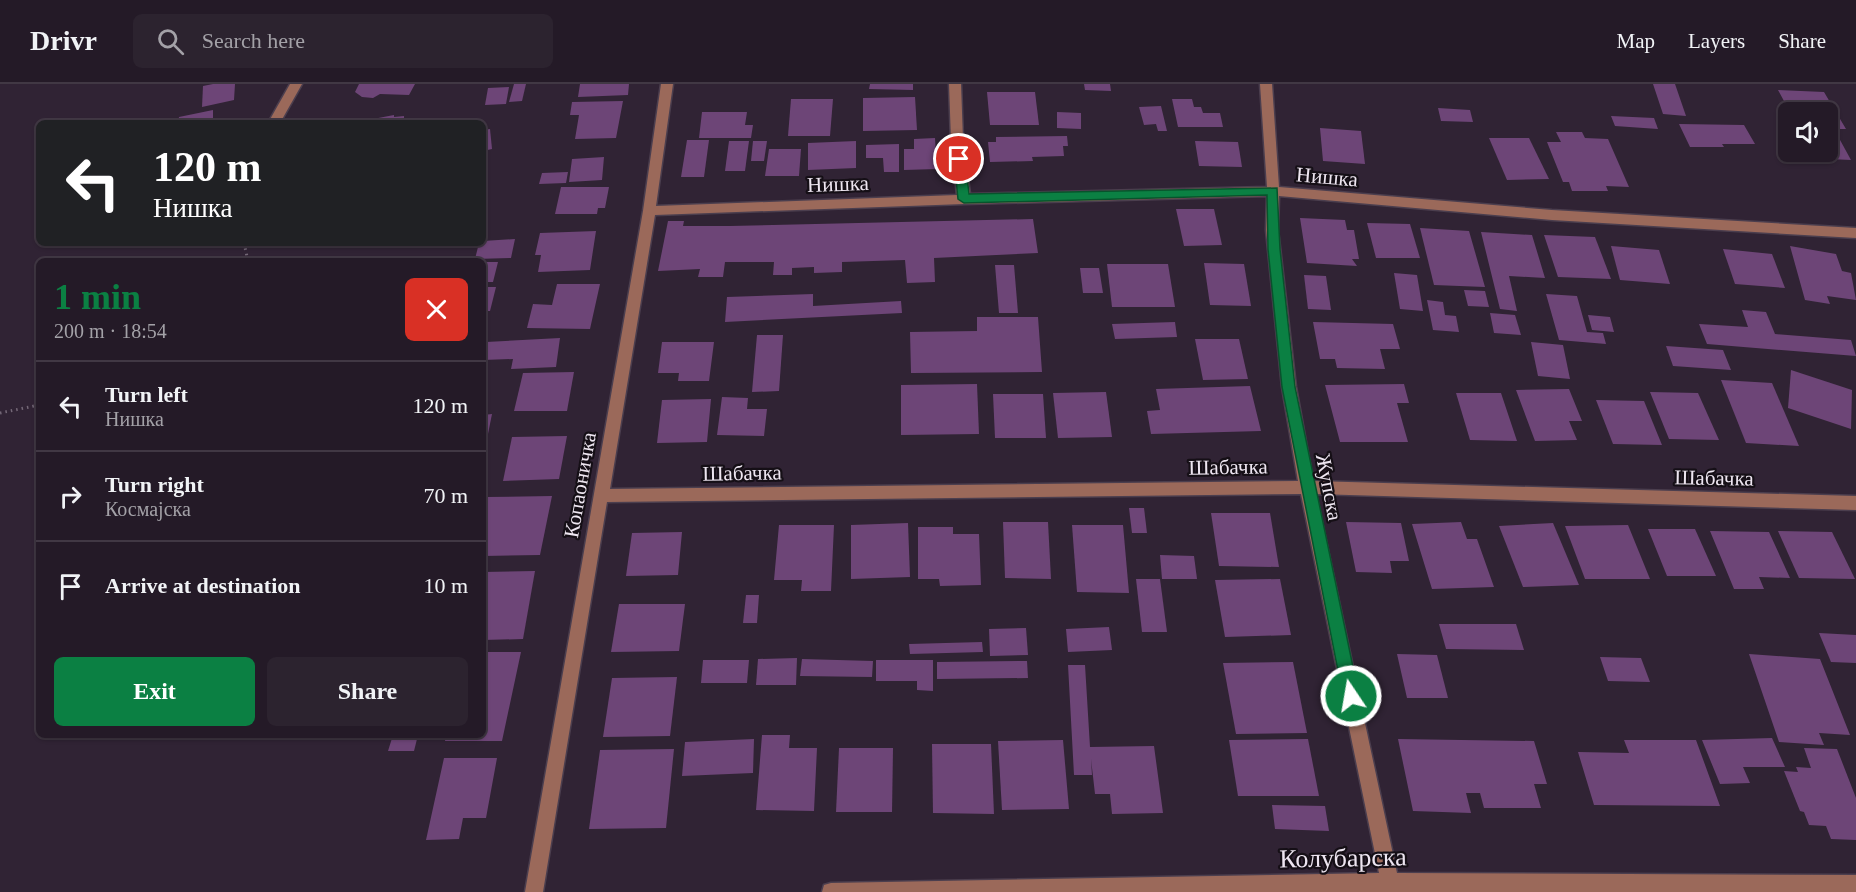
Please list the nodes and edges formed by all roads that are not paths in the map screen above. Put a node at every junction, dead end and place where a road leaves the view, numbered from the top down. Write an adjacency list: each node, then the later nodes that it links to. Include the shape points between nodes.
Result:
1 (296, 84): 5 (street)
2 (667, 84): 8 (street, Копаоничка)
3 (955, 84): 7 (street)
4 (1266, 84): 6 (street, Жупска)
5 (276, 120)
6 (1273, 191): 7 (street, Нишка); 9 (street, Нишка, via 1552,215); 10 (street, Жупска, via 1272,230 1281,327)
7 (964, 199): 8 (street, Нишка)
8 (649, 210): 11 (street, Копаоничка)
9 (1856, 233)
10 (1307, 487): 11 (street, Шабачка); 12 (street, Шабачка); 14 (street, Жупска)
11 (600, 496): 15 (street, Копаоничка)
12 (1856, 503)
13 (1856, 884): 14 (street, Колубарска)
14 (1391, 887): 16 (street, Колубарска)
15 (534, 892)
16 (831, 892)

